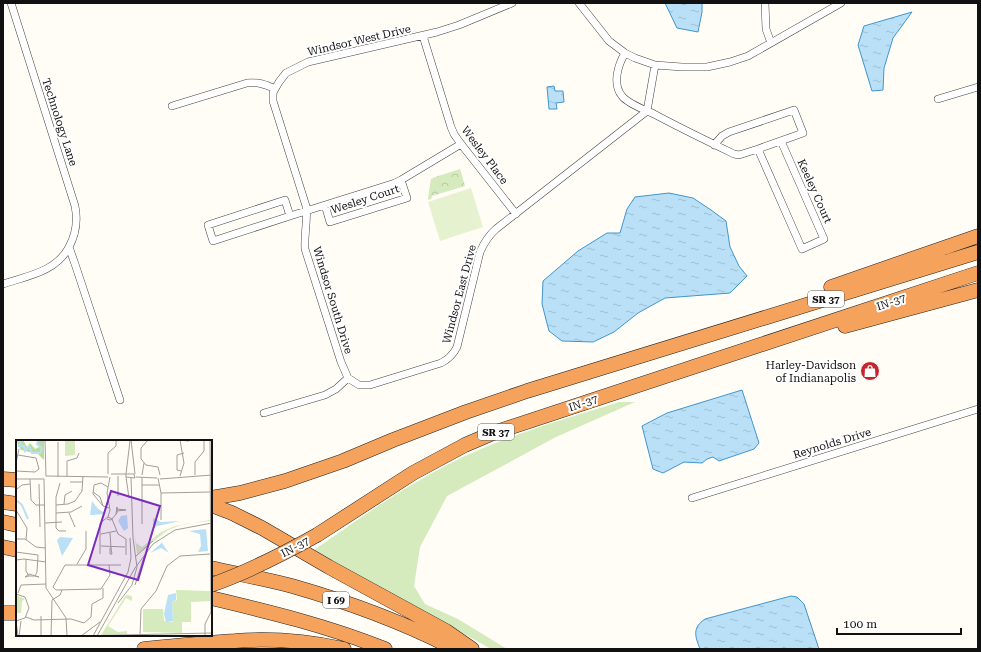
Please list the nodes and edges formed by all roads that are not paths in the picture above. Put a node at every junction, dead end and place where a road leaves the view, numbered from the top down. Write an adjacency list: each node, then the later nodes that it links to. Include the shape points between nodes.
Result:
1 (11, 3): 25 (street, Technology Lane, via 77,214 76,228)
2 (512, 3): 6 (street, Windsor West Drive, via 459,25)
3 (579, 3): 8 (street, via 609,41)
4 (765, 3): 7 (street, via 766,29)
5 (841, 3): 7 (street)
6 (423, 36): 11 (street, Windsor West Drive, via 308,62 286,73); 16 (street, Wesley Place, via 451,128)
7 (771, 43): 9 (street, via 748,56 720,64 698,67)
8 (625, 53): 9 (street); 14 (street, via 618,72 618,90 628,101)
9 (655, 65): 14 (street)
10 (975, 88): 12 (street)
11 (275, 89): 13 (street, via 256,82 247,83); 21 (street, Windsor South Drive, via 273,101)
12 (938, 99)
13 (172, 106)
14 (647, 111): 17 (street); 22 (street, Windsor East Drive)
15 (781, 141): 17 (street, via 803,133 794,110 729,132); 18 (street); 18 (street, Keeley Court, via 824,239 802,249)
16 (461, 144): 19 (street, Wesley Court); 22 (street, Wesley Place)
17 (714, 144): 18 (street, via 739,155)
18 (758, 150)
19 (401, 180): 20 (street, Wesley Court); 20 (street, Wesley Court, via 407,198 330,222)
20 (325, 205): 21 (street, Wesley Court)
21 (307, 211): 23 (street, Wesley Court); 32 (street, Windsor South Drive, via 305,249)
22 (516, 214): 32 (street, Windsor East Drive, via 490,234 484,243 457,347 448,360 370,385 359,385)
23 (290, 216): 23 (street, Wesley Court, via 213,241 208,225 285,200)
24 (978, 236): 30 (highway, via 752,314)
25 (69, 247): 28 (street, Technology Lane, via 60,260 50,267); 33 (street)
26 (978, 252): 30 (highway, IN-37 / SR 37)
27 (978, 273): 31 (highway, IN-37 / SR 37)
28 (3, 284)
29 (978, 290): 31 (highway)
30 (690, 340): 38 (highway, IN-37 / SR 37, via 473,409 343,461 285,481)
31 (739, 352): 48 (highway, IN-37 / SR 37, bridge, via 534,419 465,445 413,473 288,551)
32 (348, 378): 35 (street, via 326,394)
33 (120, 400)
34 (978, 408): 39 (street, Reynolds Drive)
35 (264, 413)
36 (3, 480): 37 (highway)
37 (16, 480)
38 (212, 498)
39 (692, 498)
40 (3, 502): 41 (highway)
41 (16, 504)
42 (212, 505): 56 (highway, via 262,528 446,631)
43 (3, 522): 44 (highway)
44 (16, 525)
45 (3, 547): 46 (highway)
46 (16, 550)
47 (212, 568): 55 (highway, I 69, via 292,586 335,600 407,626)
48 (212, 585)
49 (212, 598): 54 (highway, via 322,626)
50 (3, 613): 51 (highway)
51 (16, 613)
52 (144, 649): 53 (highway, via 258,640 309,643)
53 (344, 649)
54 (385, 649)
55 (455, 649)
56 (472, 649)

